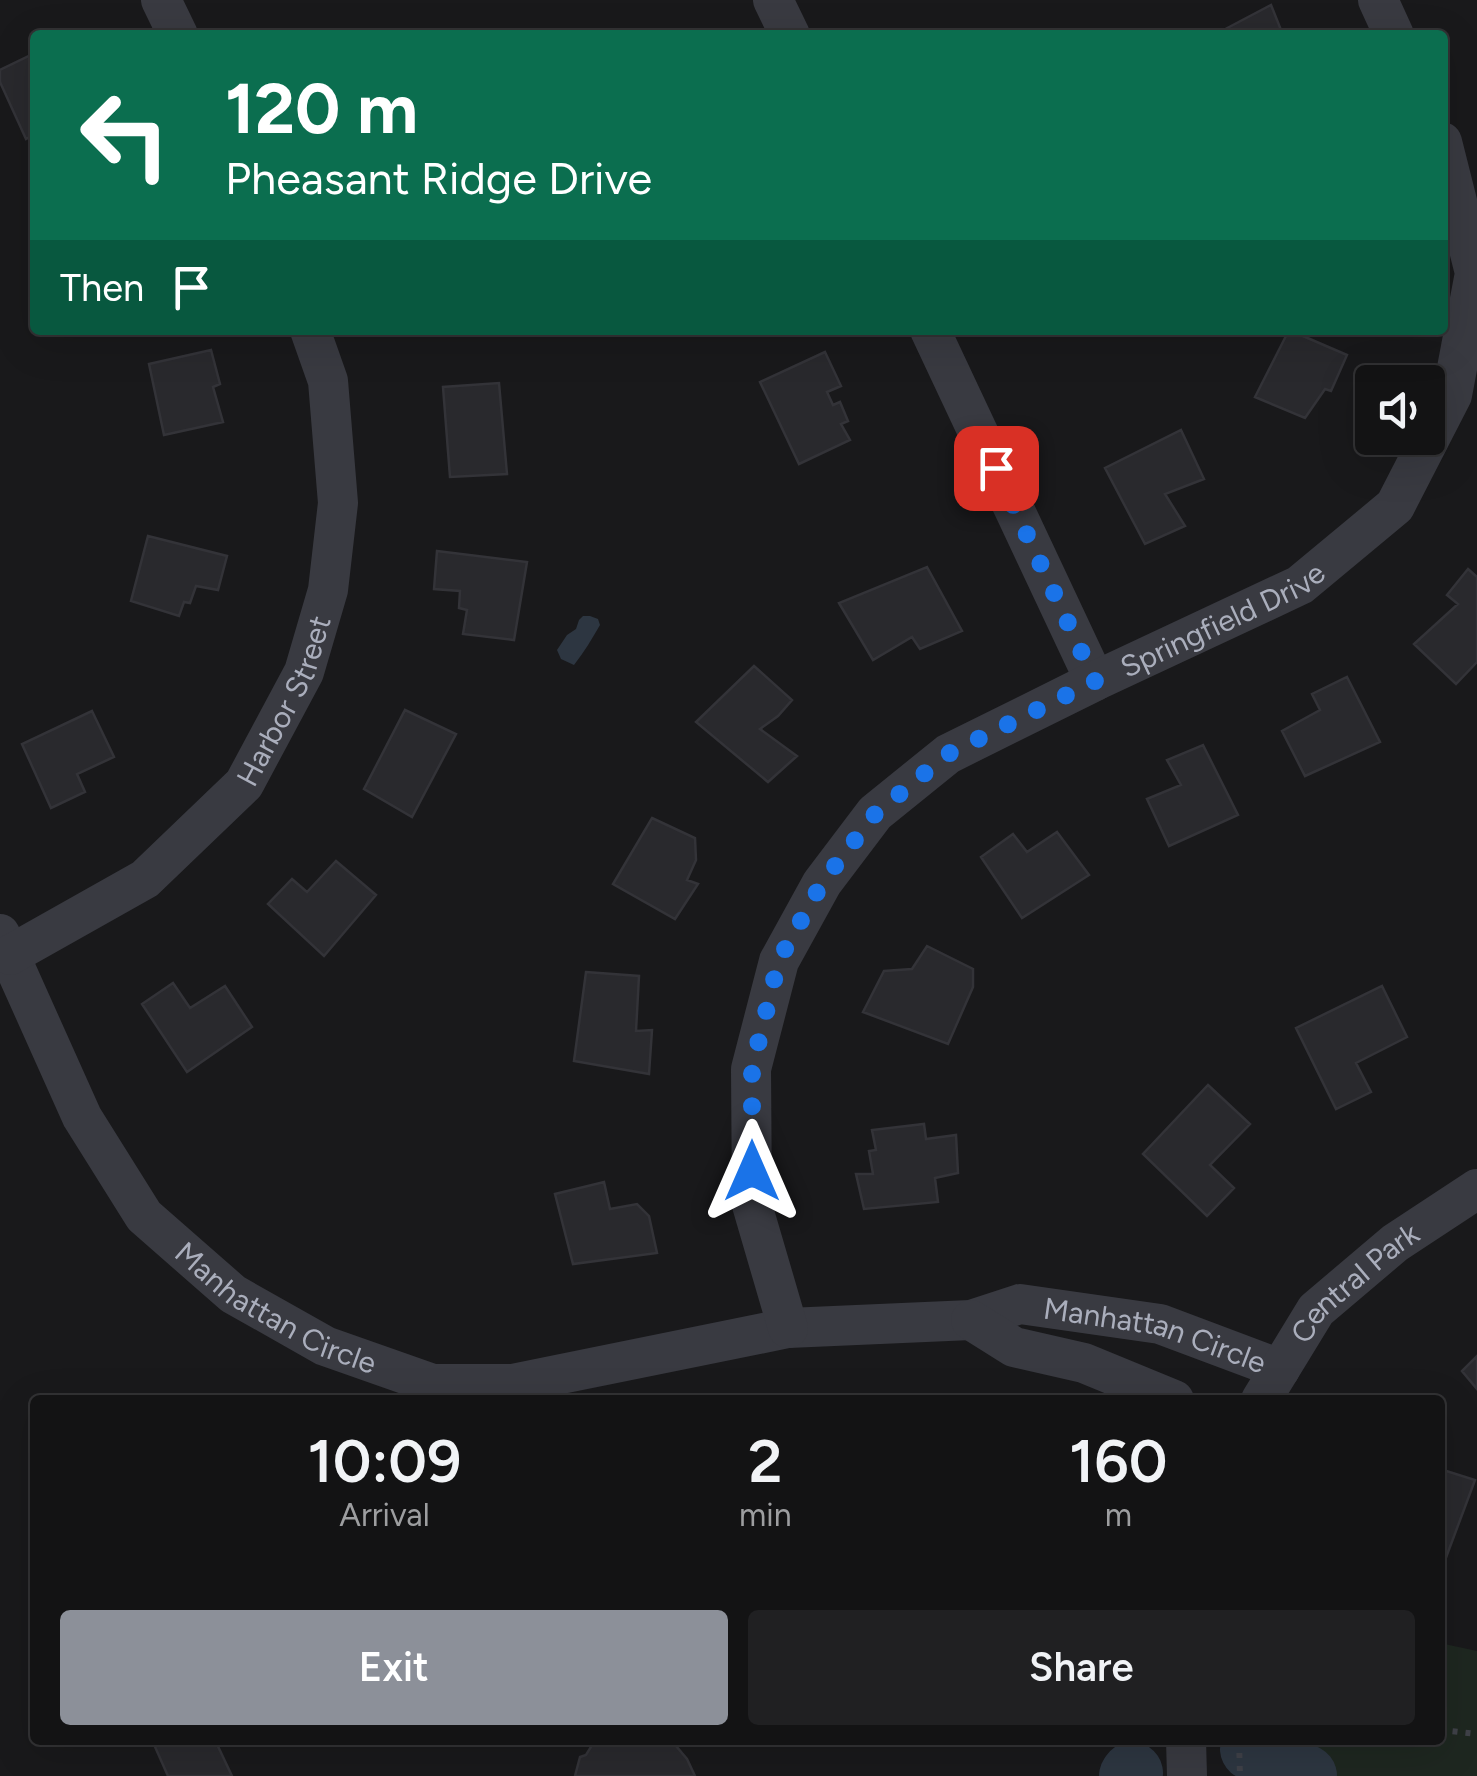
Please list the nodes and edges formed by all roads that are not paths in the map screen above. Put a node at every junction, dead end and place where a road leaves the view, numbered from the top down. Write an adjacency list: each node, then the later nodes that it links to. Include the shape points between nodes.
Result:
1 (161, 0): 4 (street)
2 (773, 0): 5 (street)
3 (1378, 0): 6 (street)
4 (176, 30)
5 (788, 30)
6 (1392, 30)
7 (1448, 166): 10 (street, Springfield Drive, via 1475,273 1452,395 1395,506 1300,585)
8 (312, 335): 11 (street, Harbor Street, via 328,381 338,503 328,590 304,672 244,784 145,879)
9 (932, 335): 10 (street)
10 (1095, 681): 14 (street, Springfield Drive, via 948,754 875,814 822,883 779,960 752,1068 752,1205)
11 (5, 945): 16 (street, Manhattan Circle, via 82,1117 144,1216 233,1294 325,1346)
12 (1477, 1189): 15 (street, Central Park, via 1395,1244 1316,1310)
13 (971, 1320): 14 (street, Manhattan Circle); 15 (street, Manhattan Circle, via 1020,1304 1160,1324); 17 (street, Manhattan Circle, via 1014,1348 1084,1363)
14 (788, 1328): 16 (street, Manhattan Circle, via 512,1384)
15 (1270, 1384)
16 (431, 1392)
17 (1162, 1395)
18 (1186, 1745): 19 (street)
19 (1187, 1776)

